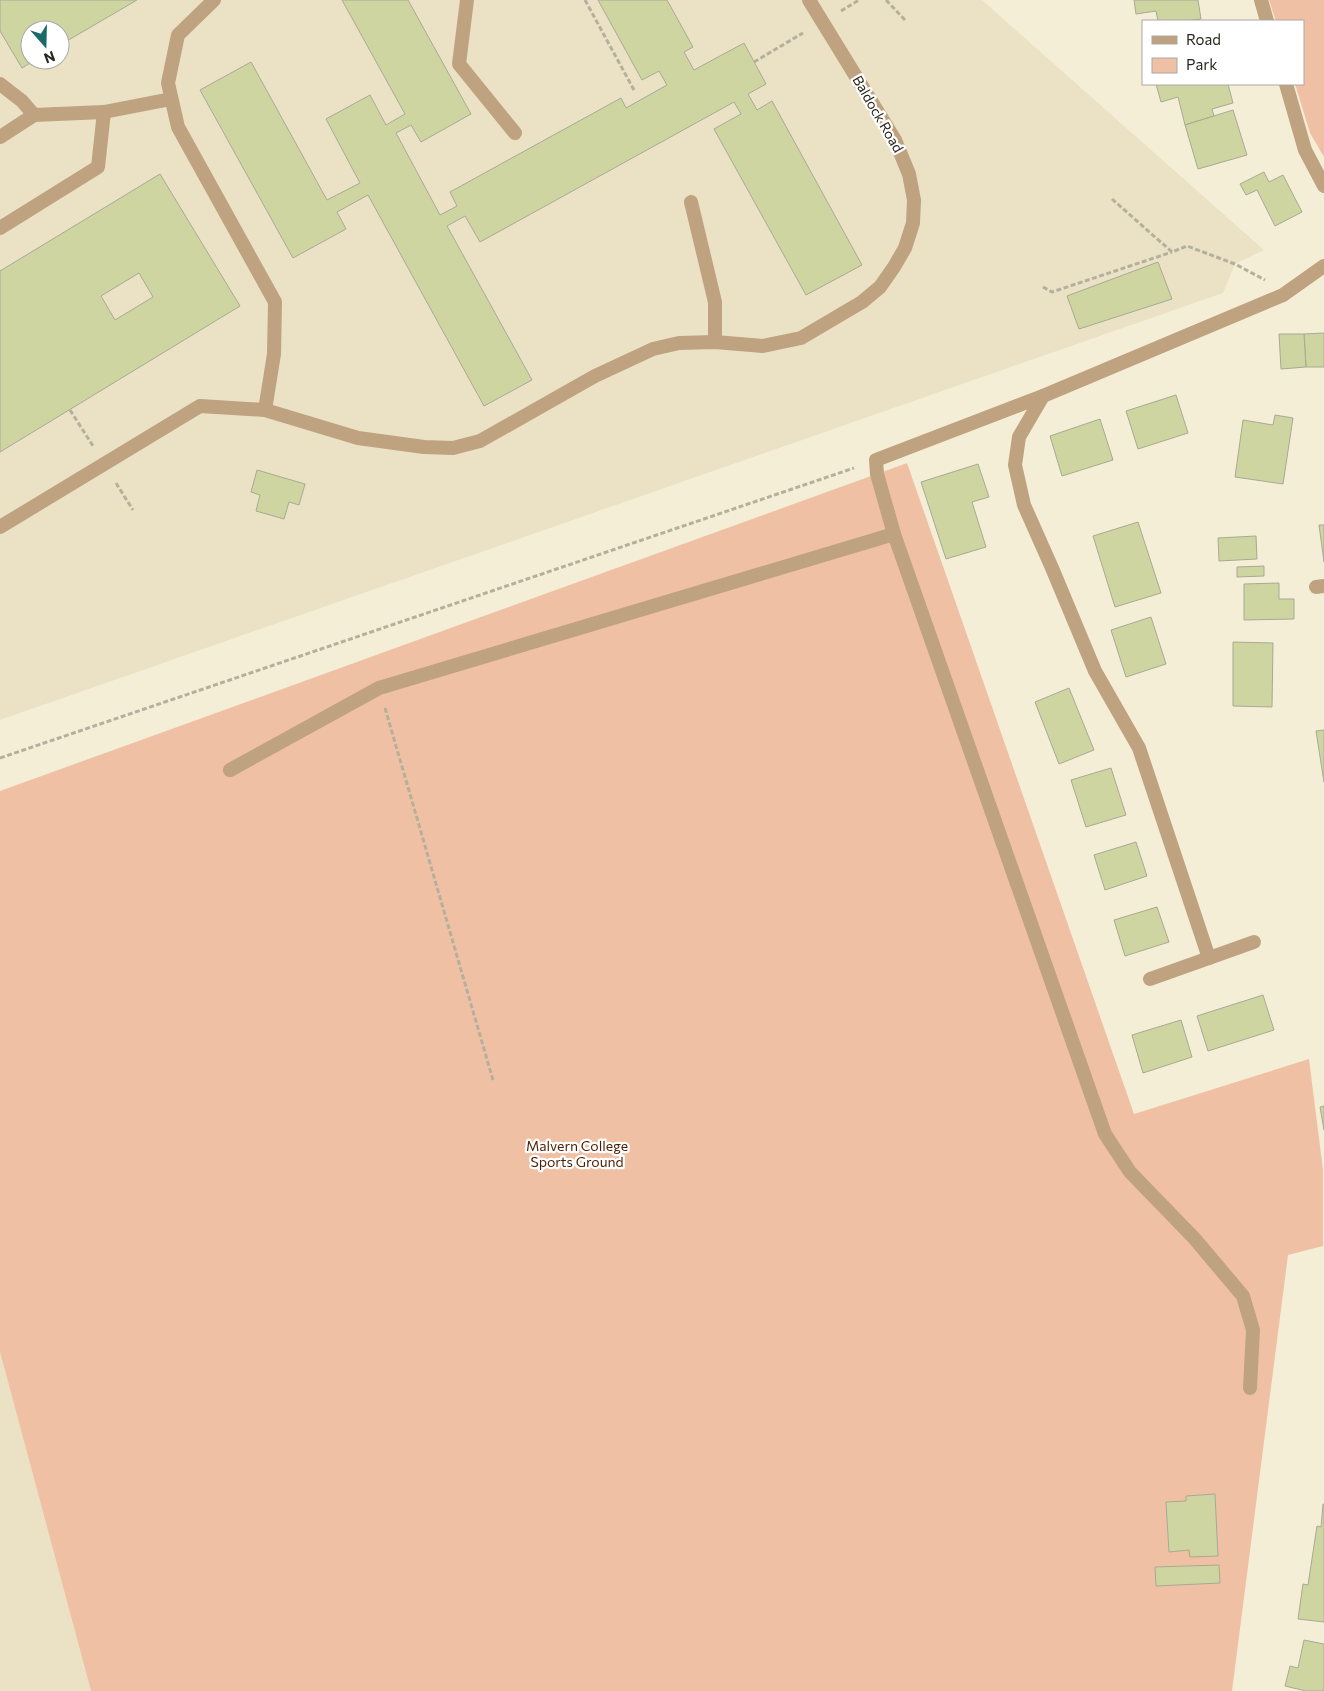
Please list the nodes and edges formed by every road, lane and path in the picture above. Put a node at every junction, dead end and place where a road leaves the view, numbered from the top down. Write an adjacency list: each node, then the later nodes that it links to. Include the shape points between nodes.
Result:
1 (214, 0): 12 (street, via 178,35 168,83)
2 (466, 0): 15 (street, via 459,64)
3 (586, 0): 11 (path)
4 (809, 0): 25 (street, Baldock Road, via 896,140 909,174 913,223 905,248 894,267 862,302 801,338 763,346)
5 (886, 0): 8 (path)
6 (1261, 0): 7 (street)
7 (1267, 20)
8 (906, 21)
9 (0, 84): 14 (street)
10 (1286, 85): 17 (street, via 1305,150)
11 (634, 90)
12 (171, 99): 13 (street); 27 (street, via 178,126 275,302 274,354)
13 (104, 112): 14 (street); 20 (street, via 98,167)
14 (34, 115): 16 (street)
15 (515, 133)
16 (0, 137)
17 (1324, 186)
18 (1112, 199): 21 (path)
19 (691, 202): 25 (street, via 715,302)
20 (0, 228)
21 (1172, 252): 23 (path, via 1052,292); 24 (path, via 1187,246 1261,277)
22 (1324, 266): 24 (street)
23 (1043, 287)
24 (1283, 294): 26 (street)
25 (715, 342): 27 (street, Baldock Road, via 679,343 653,349 595,376 480,441 453,448 358,438)
26 (1043, 396): 28 (street); 35 (street, via 1019,437 1014,465 1024,505 1095,671 1139,748)
27 (265, 410): 29 (street, Baldock Road, via 200,406)
28 (876, 460): 30 (street); 32 (path)
29 (0, 527)
30 (894, 534): 31 (street); 38 (street, via 1105,1134 1130,1172 1194,1238 1242,1296 1253,1330)
31 (379, 688): 33 (street); 37 (path)
32 (0, 758)
33 (230, 770)
34 (1254, 942): 35 (street)
35 (1209, 958): 36 (street)
36 (1150, 979)
37 (493, 1080)
38 (1250, 1388)

